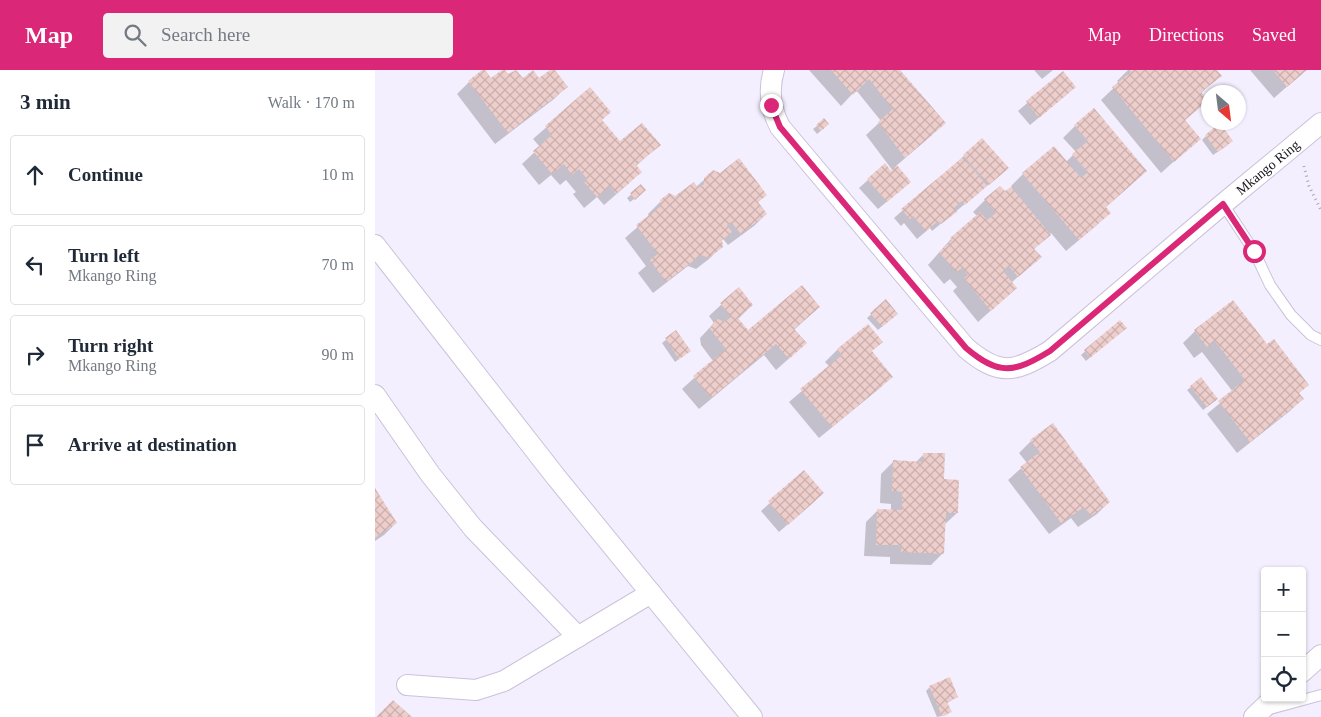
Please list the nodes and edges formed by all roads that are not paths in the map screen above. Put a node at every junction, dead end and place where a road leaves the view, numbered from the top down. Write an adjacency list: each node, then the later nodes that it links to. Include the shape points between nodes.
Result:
1 (774, 70): 3 (street, Mkango Ring, via 770,94 780,127 966,348 982,362 994,367 1015,368 1029,364 1050,351)
2 (1321, 123): 3 (street, Mkango Ring)
3 (1223, 204): 5 (lane, via 1254,251 1269,285 1291,315 1311,335)
4 (375, 245): 7 (street)
5 (1321, 340)
6 (375, 395): 8 (street, via 430,474 473,528)
7 (651, 593): 8 (street); 14 (street)
8 (578, 637): 11 (street, via 505,681 476,690)
9 (1321, 655): 10 (street)
10 (1306, 668)
11 (407, 685)
12 (1321, 695): 13 (lane)
13 (1263, 709)
14 (752, 717)

